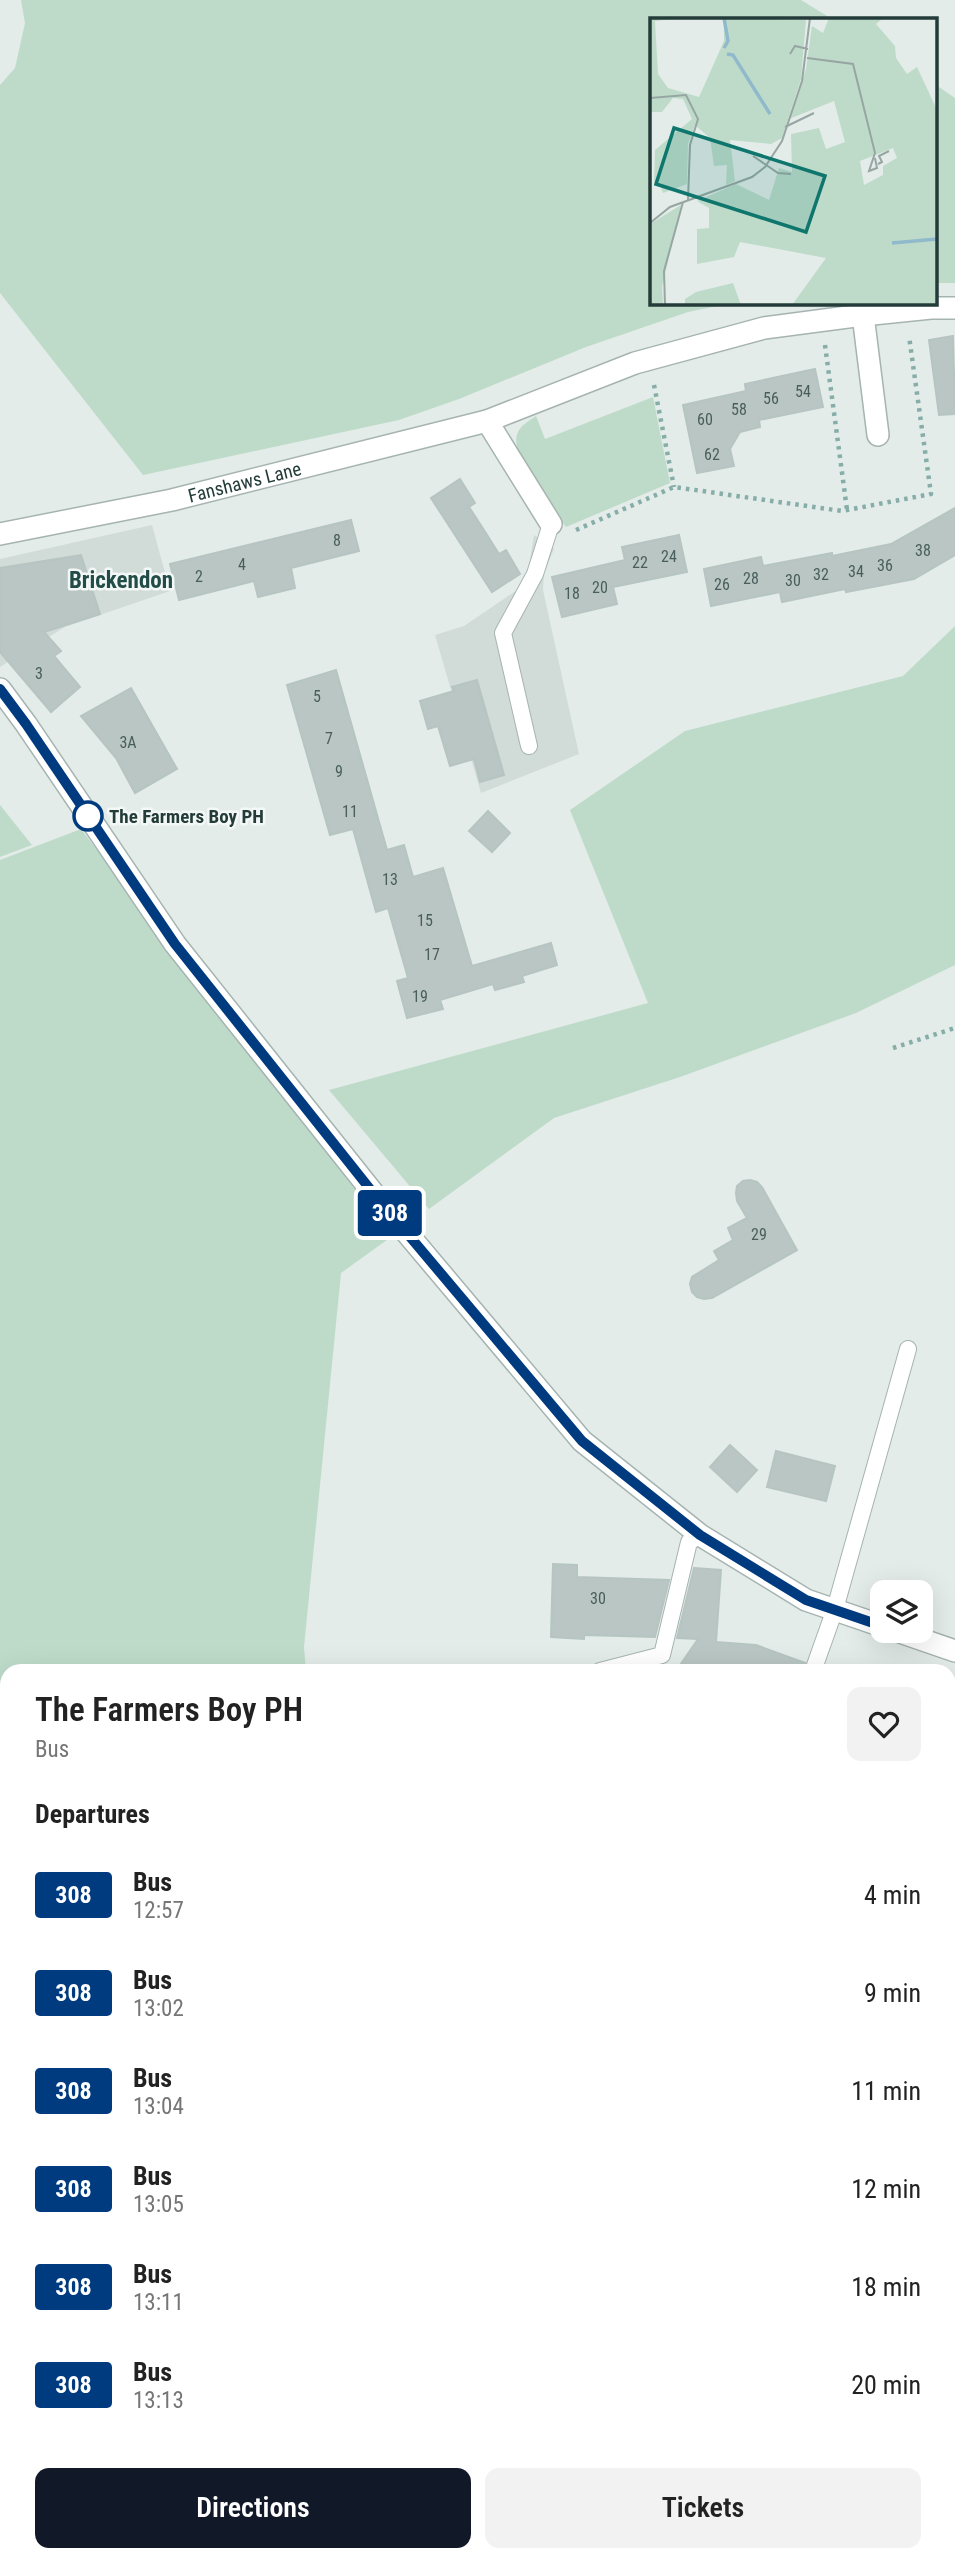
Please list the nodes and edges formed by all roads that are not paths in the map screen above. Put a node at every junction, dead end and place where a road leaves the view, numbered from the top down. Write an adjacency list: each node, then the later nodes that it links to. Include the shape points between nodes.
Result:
1 (955, 308): 2 (street, Fanshaws Lane)
2 (863, 315): 3 (street, Fanshaws Lane, via 764,328 649,359); 4 (street)
3 (487, 421): 5 (street); 6 (street, Fanshaws Lane, via 172,499)
4 (878, 435)
5 (551, 524): 8 (lane, via 535,574 503,633)
6 (0, 534)
7 (0, 689): 10 (street, via 175,944 374,1194 582,1441)
8 (529, 747)
9 (908, 1349): 11 (lane)
10 (700, 1535): 11 (street, via 806,1600); 15 (lane, via 689,1542 662,1655)
11 (835, 1609): 12 (street); 16 (lane)
12 (870, 1622)
13 (932, 1643): 14 (street)
14 (955, 1651)
15 (644, 1664)
16 (815, 1664)

